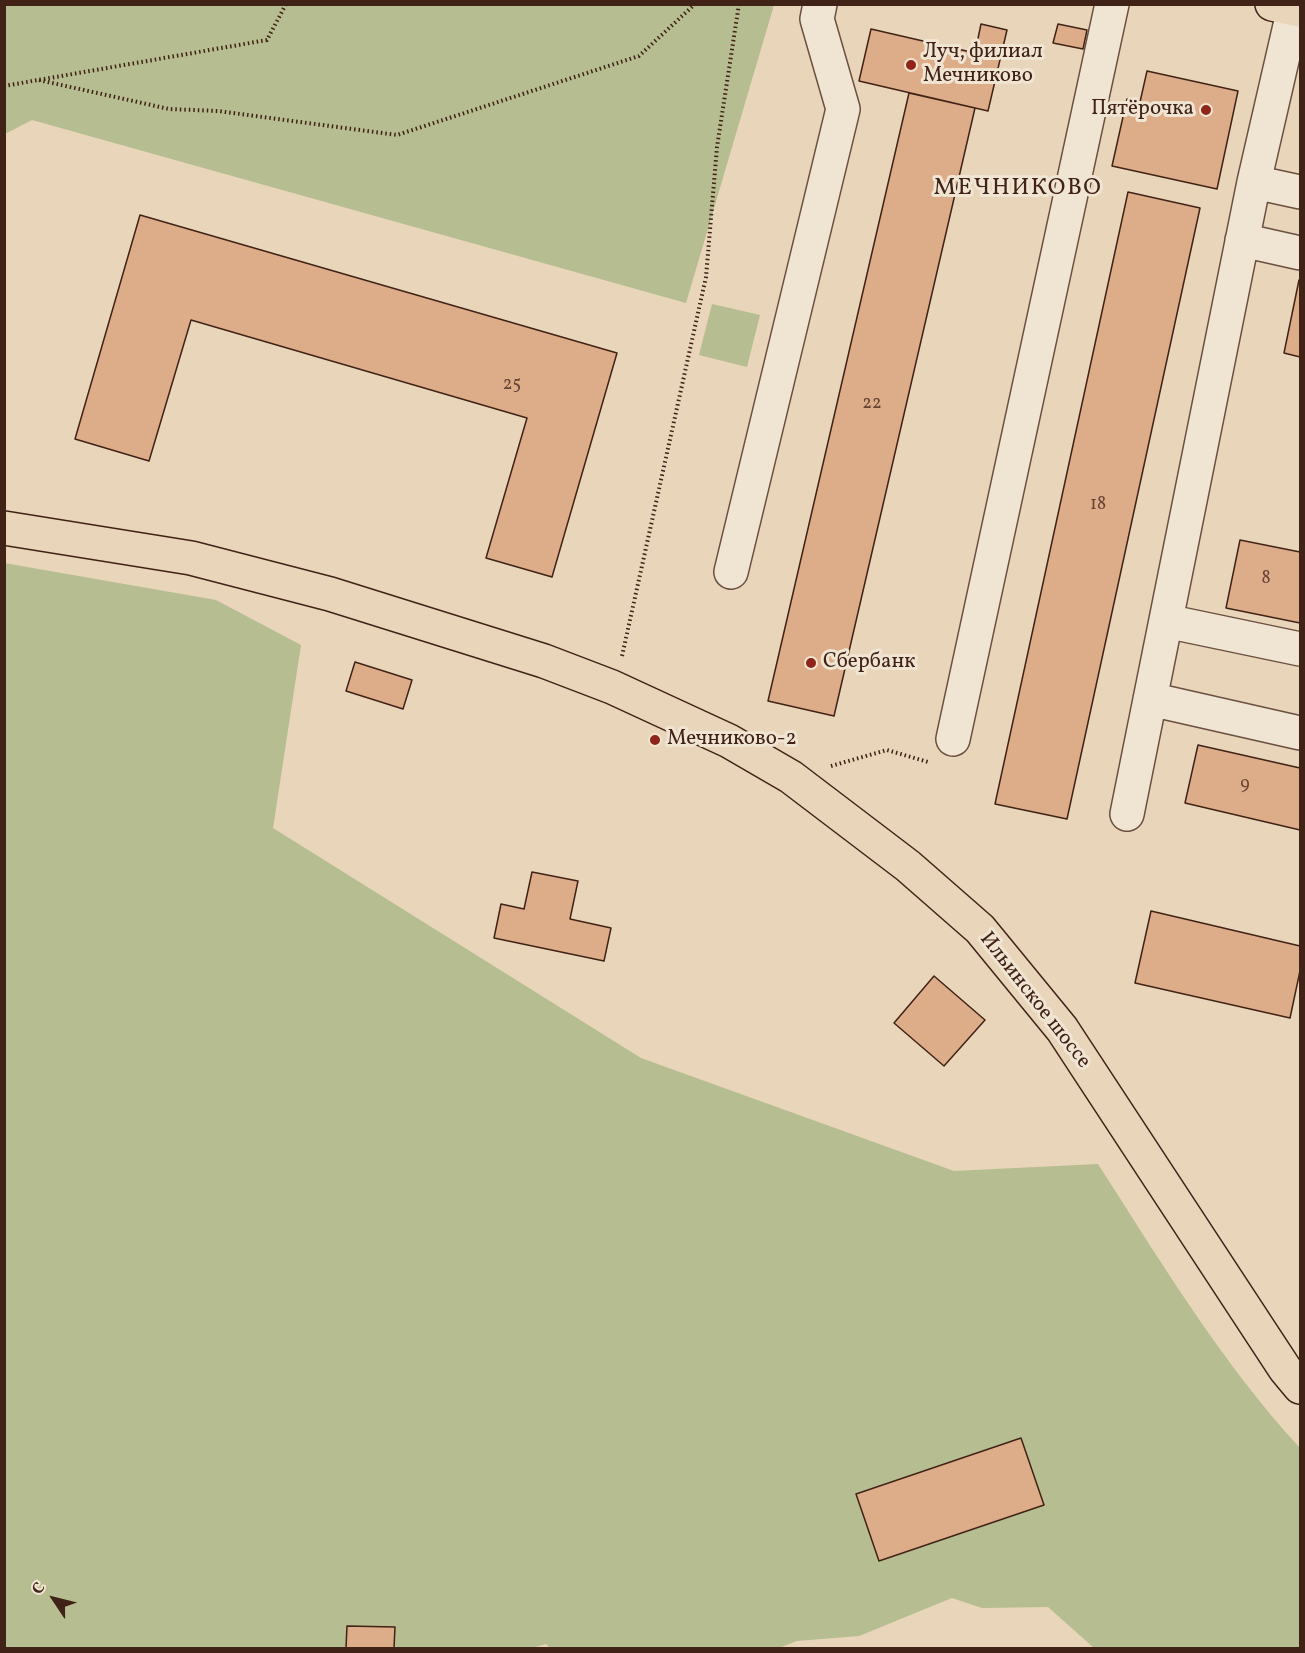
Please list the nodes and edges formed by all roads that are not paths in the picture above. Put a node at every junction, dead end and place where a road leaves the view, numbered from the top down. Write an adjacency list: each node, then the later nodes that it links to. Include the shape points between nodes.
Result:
1 (820, 4): 9 (lane, via 817,19 843,109)
2 (1112, 4): 14 (lane)
3 (1291, 7): 4 (lane)
4 (1254, 182): 5 (lane); 6 (lane)
5 (1300, 192)
6 (1242, 240): 7 (lane); 10 (lane)
7 (1300, 253)
8 (4, 528): 16 (main road, Ильинское шоссе, via 191,558 330,594 544,661 612,687 729,741 791,777 908,866 980,929 1062,1029 1285,1369)
9 (731, 572)
10 (1166, 621): 11 (lane); 12 (lane)
11 (1300, 649)
12 (1150, 699): 13 (lane); 15 (lane)
13 (1300, 734)
14 (953, 739)
15 (1127, 814)
16 (1300, 1386)

